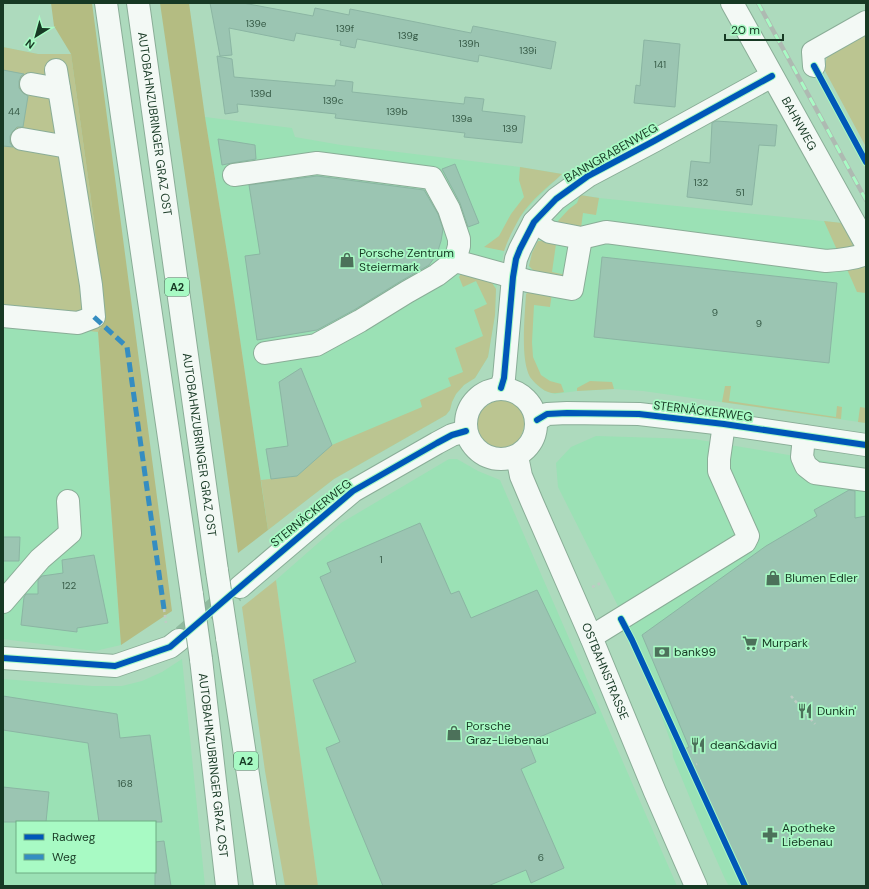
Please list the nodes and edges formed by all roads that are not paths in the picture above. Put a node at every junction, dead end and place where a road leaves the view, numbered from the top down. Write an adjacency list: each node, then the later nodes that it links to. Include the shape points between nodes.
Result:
1 (106, 3): 33 (main road, AUTOBAHNZUBRINGER GRAZ OST / A2, bridge, via 201,659)
2 (138, 3): 34 (main road, AUTOBAHNZUBRINGER GRAZ OST / A2, bridge, via 217,571)
3 (732, 3): 6 (main road, BAHNWEG)
4 (866, 22): 5 (main road, via 813,52)
5 (814, 66)
6 (772, 76): 11 (main road, BANNGRABENWEG, via 588,176 556,199); 13 (main road, BAHNWEG)
7 (31, 84): 9 (main road, via 58,80)
8 (22, 139): 9 (main road)
9 (68, 147): 17 (main road, via 94,317 78,323)
10 (234, 174): 15 (main road, via 317,163 432,178 449,209 459,240)
11 (534, 222): 12 (main road, via 550,232); 16 (main road, BANNGRABENWEG, via 516,259)
12 (581, 238): 14 (main road, via 606,232 826,261); 16 (main road, via 572,289)
13 (866, 244)
14 (866, 254)
15 (455, 261): 16 (main road); 18 (main road, via 437,275 316,345)
16 (513, 277): 19 (main road, BANNGRABENWEG)
17 (3, 316)
18 (265, 353)
19 (501, 388): 20 (main road, via 518,392 531,404); 22 (main road, via 478,397 470,407)
20 (537, 420): 21 (main road, STERNÄCKERWEG, via 547,414 639,414); 25 (main road, via 533,441)
21 (724, 424): 23 (main road, STERNÄCKERWEG); 30 (main road, via 719,459 720,472 748,536 745,542)
22 (466, 431): 25 (main road, via 473,446 486,457 502,460); 28 (main road, STERNÄCKERWEG, via 437,443 353,492)
23 (804, 436): 24 (main road, STERNÄCKERWEG); 26 (main road, via 802,458 806,466 815,473)
24 (866, 445)
25 (517, 456): 30 (main road, OSTBAHNSTRASSE, via 532,502)
26 (866, 480)
27 (68, 501): 29 (main road, via 70,533 40,559)
28 (240, 587)
29 (3, 602)
30 (591, 637): 35 (main road, OSTBAHNSTRASSE)
31 (179, 640): 32 (main road, via 170,647 115,666)
32 (3, 658)
33 (226, 886)
34 (265, 886)
35 (696, 886)

